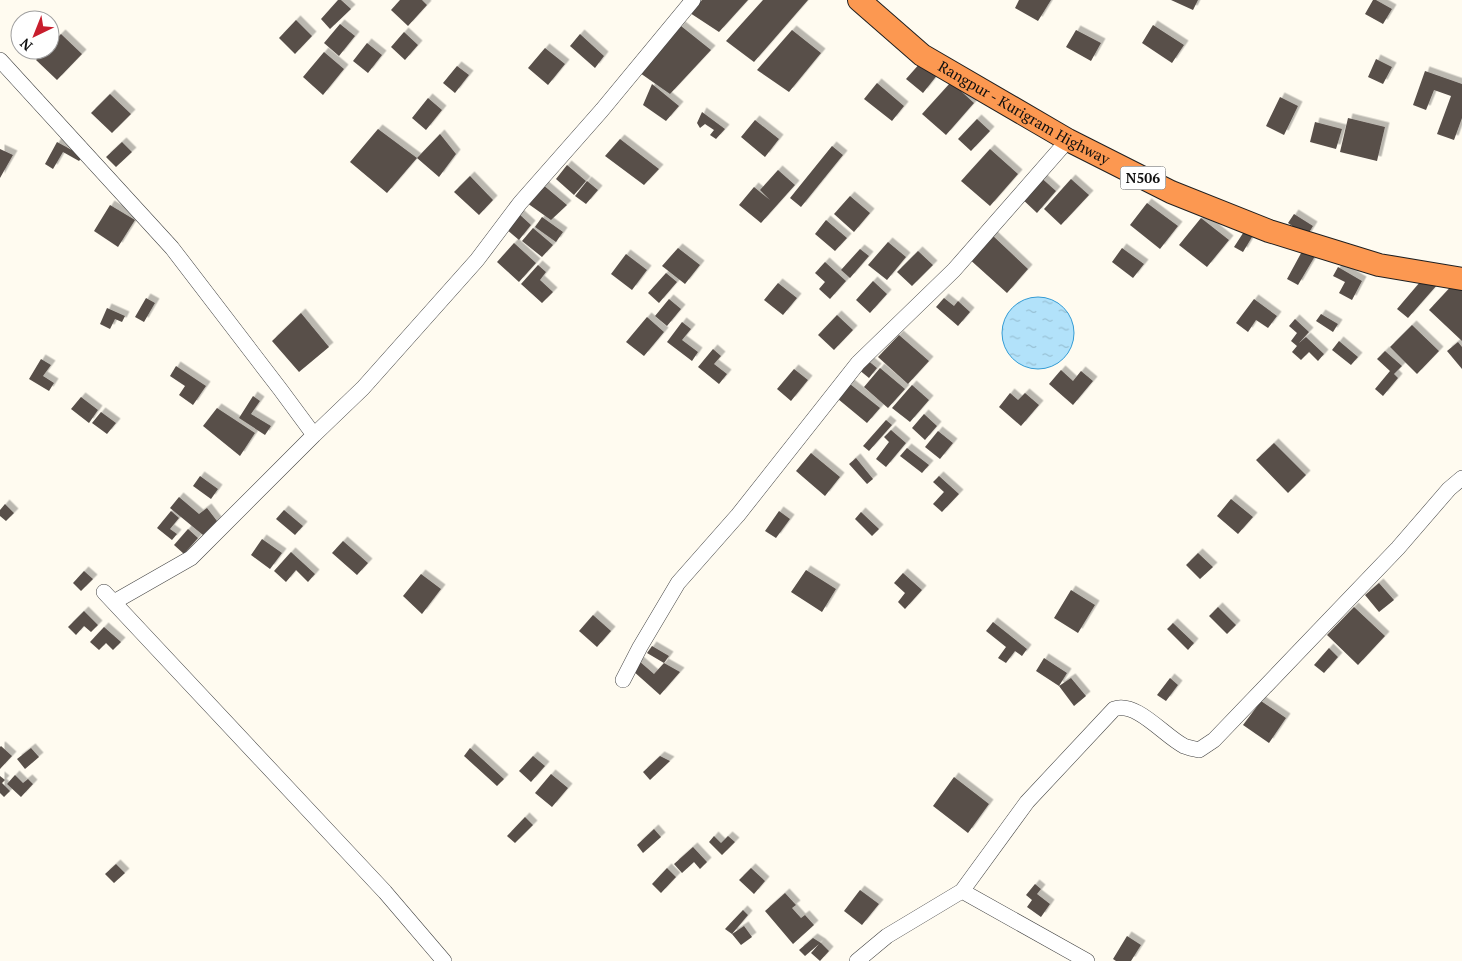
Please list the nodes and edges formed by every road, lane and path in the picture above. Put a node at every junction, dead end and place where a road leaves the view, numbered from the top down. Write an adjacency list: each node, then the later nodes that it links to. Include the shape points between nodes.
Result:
1 (692, 0): 6 (street, via 520,203 477,260 363,388)
2 (859, 0): 4 (highway, Rangpur - Kurigram Highway / N506, via 922,55)
3 (0, 60): 6 (street, via 172,248)
4 (1068, 140): 5 (highway, Rangpur - Kurigram Highway / N506, via 1171,192 1269,232 1379,265); 8 (street, via 954,270 858,363 738,515 678,583)
5 (1462, 280)
6 (314, 435): 10 (street, via 191,558 109,597 385,892)
7 (1462, 478): 9 (street, via 1214,740 1199,750 1185,746 1133,709 1114,709 1027,802)
8 (623, 680)
9 (962, 891): 11 (street, via 887,936); 12 (street)
10 (444, 961)
11 (857, 961)
12 (1088, 961)

